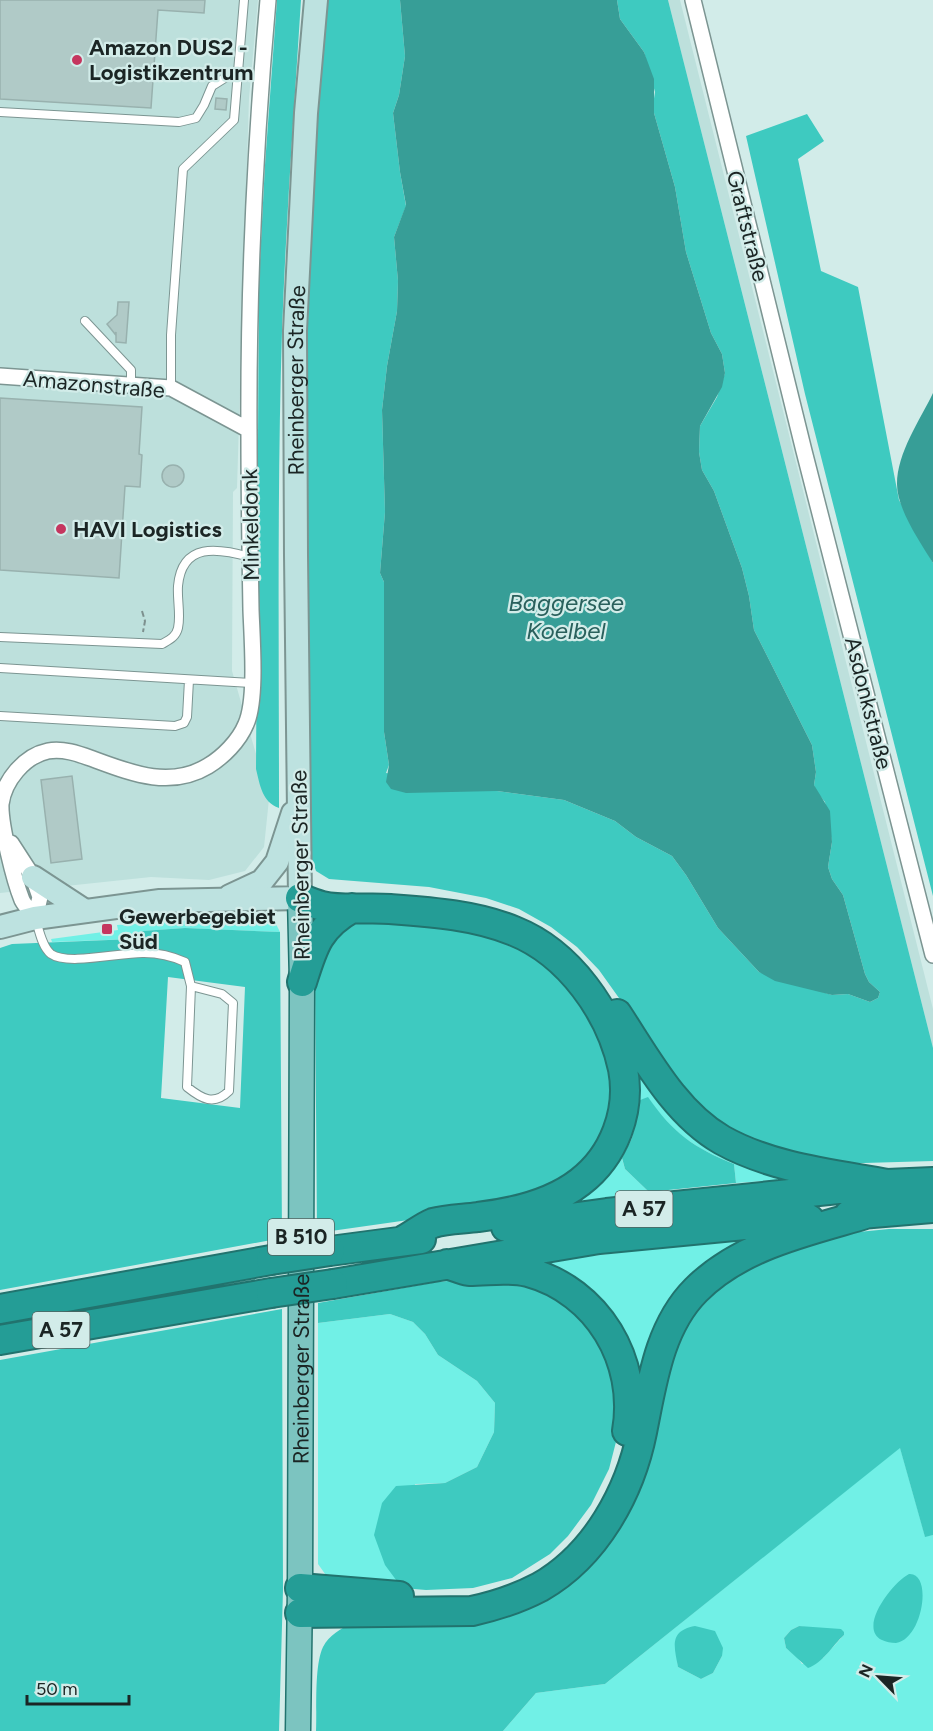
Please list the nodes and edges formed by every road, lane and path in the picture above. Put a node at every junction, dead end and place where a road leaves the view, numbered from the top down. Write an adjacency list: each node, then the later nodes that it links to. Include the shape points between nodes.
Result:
1 (244, 0): 5 (lane)
2 (268, 0): 11 (street, Minkeldonk, via 255,187)
3 (316, 0): 20 (main road, Rheinberger Straße, via 295,331)
4 (693, 0): 12 (street, Graftstraße)
5 (239, 69): 6 (lane, via 212,86 196,118 179,122); 10 (lane, via 234,120 183,169)
6 (0, 112)
7 (85, 321): 9 (lane, via 131,369)
8 (0, 376): 9 (street, Amazonstraße)
9 (131, 384): 10 (street, Amazonstraße)
10 (171, 388): 11 (street, Amazonstraße)
11 (249, 430): 13 (street, Minkeldonk)
12 (804, 451): 29 (street, Asdonkstraße)
13 (250, 556): 14 (lane, via 207,550 195,555 178,585 178,628 172,639 162,644); 17 (street, Minkeldonk)
14 (0, 638)
15 (0, 668): 16 (lane)
16 (189, 680): 17 (lane); 18 (lane, via 187,717 175,726)
17 (251, 683): 19 (street, Minkeldonk, via 246,725 223,755 202,770 157,778 78,754 49,751 27,761)
18 (0, 716)
19 (4, 781): 21 (street, Minkeldonk)
20 (298, 797): 23 (main road, Rheinberger Straße); 24 (main road, via 277,862 262,880)
21 (3, 830): 22 (street); 27 (street, Minkeldonk, via 23,902)
22 (33, 877): 26 (main road); 27 (street, via 40,897)
23 (300, 898): 24 (main road); 25 (highway, via 323,906); 30 (main road, Rheinberger Straße / B 510); 33 (highway, via 323,891 369,890 489,905 519,917 564,946 581,963 676,1100 721,1140 793,1167)
24 (222, 899): 26 (main road, via 160,901)
25 (352, 908): 30 (highway, via 337,916 314,943); 36 (highway, via 484,921 538,944 580,981 600,1010 619,1054 625,1080 623,1111 614,1140 607,1154 581,1181 563,1193 530,1205 433,1224)
26 (86, 911): 27 (main road)
27 (35, 918): 28 (main road); 31 (lane, via 44,944 64,959 144,953 174,956 185,962)
28 (0, 927)
29 (933, 955)
30 (302, 982): 40 (main road, Rheinberger Straße / B 510)
31 (191, 986): 31 (lane, via 187,1087 200,1098 222,1098 229,1091 232,1003 222,994)
32 (933, 1182): 33 (highway, A 57)
33 (886, 1184): 36 (highway, A 57, via 607,1213)
34 (933, 1208): 35 (highway, A 57)
35 (869, 1214): 37 (highway, A 57, via 599,1239); 40 (highway, via 760,1248 724,1267 696,1289 676,1316 661,1349 631,1474 619,1500 573,1562 541,1586 496,1606 472,1611)
36 (402, 1241): 38 (highway, A 57, bridge, via 271,1260)
37 (447, 1264): 39 (highway, A 57, bridge); 40 (highway, via 467,1271 495,1268 553,1280 589,1306 607,1329 628,1386 630,1417 614,1479 586,1527 566,1549 540,1572 484,1596)
38 (0, 1309)
39 (0, 1340)
40 (300, 1600): 41 (main road, Rheinberger Straße / B 510)
41 (298, 1731)

